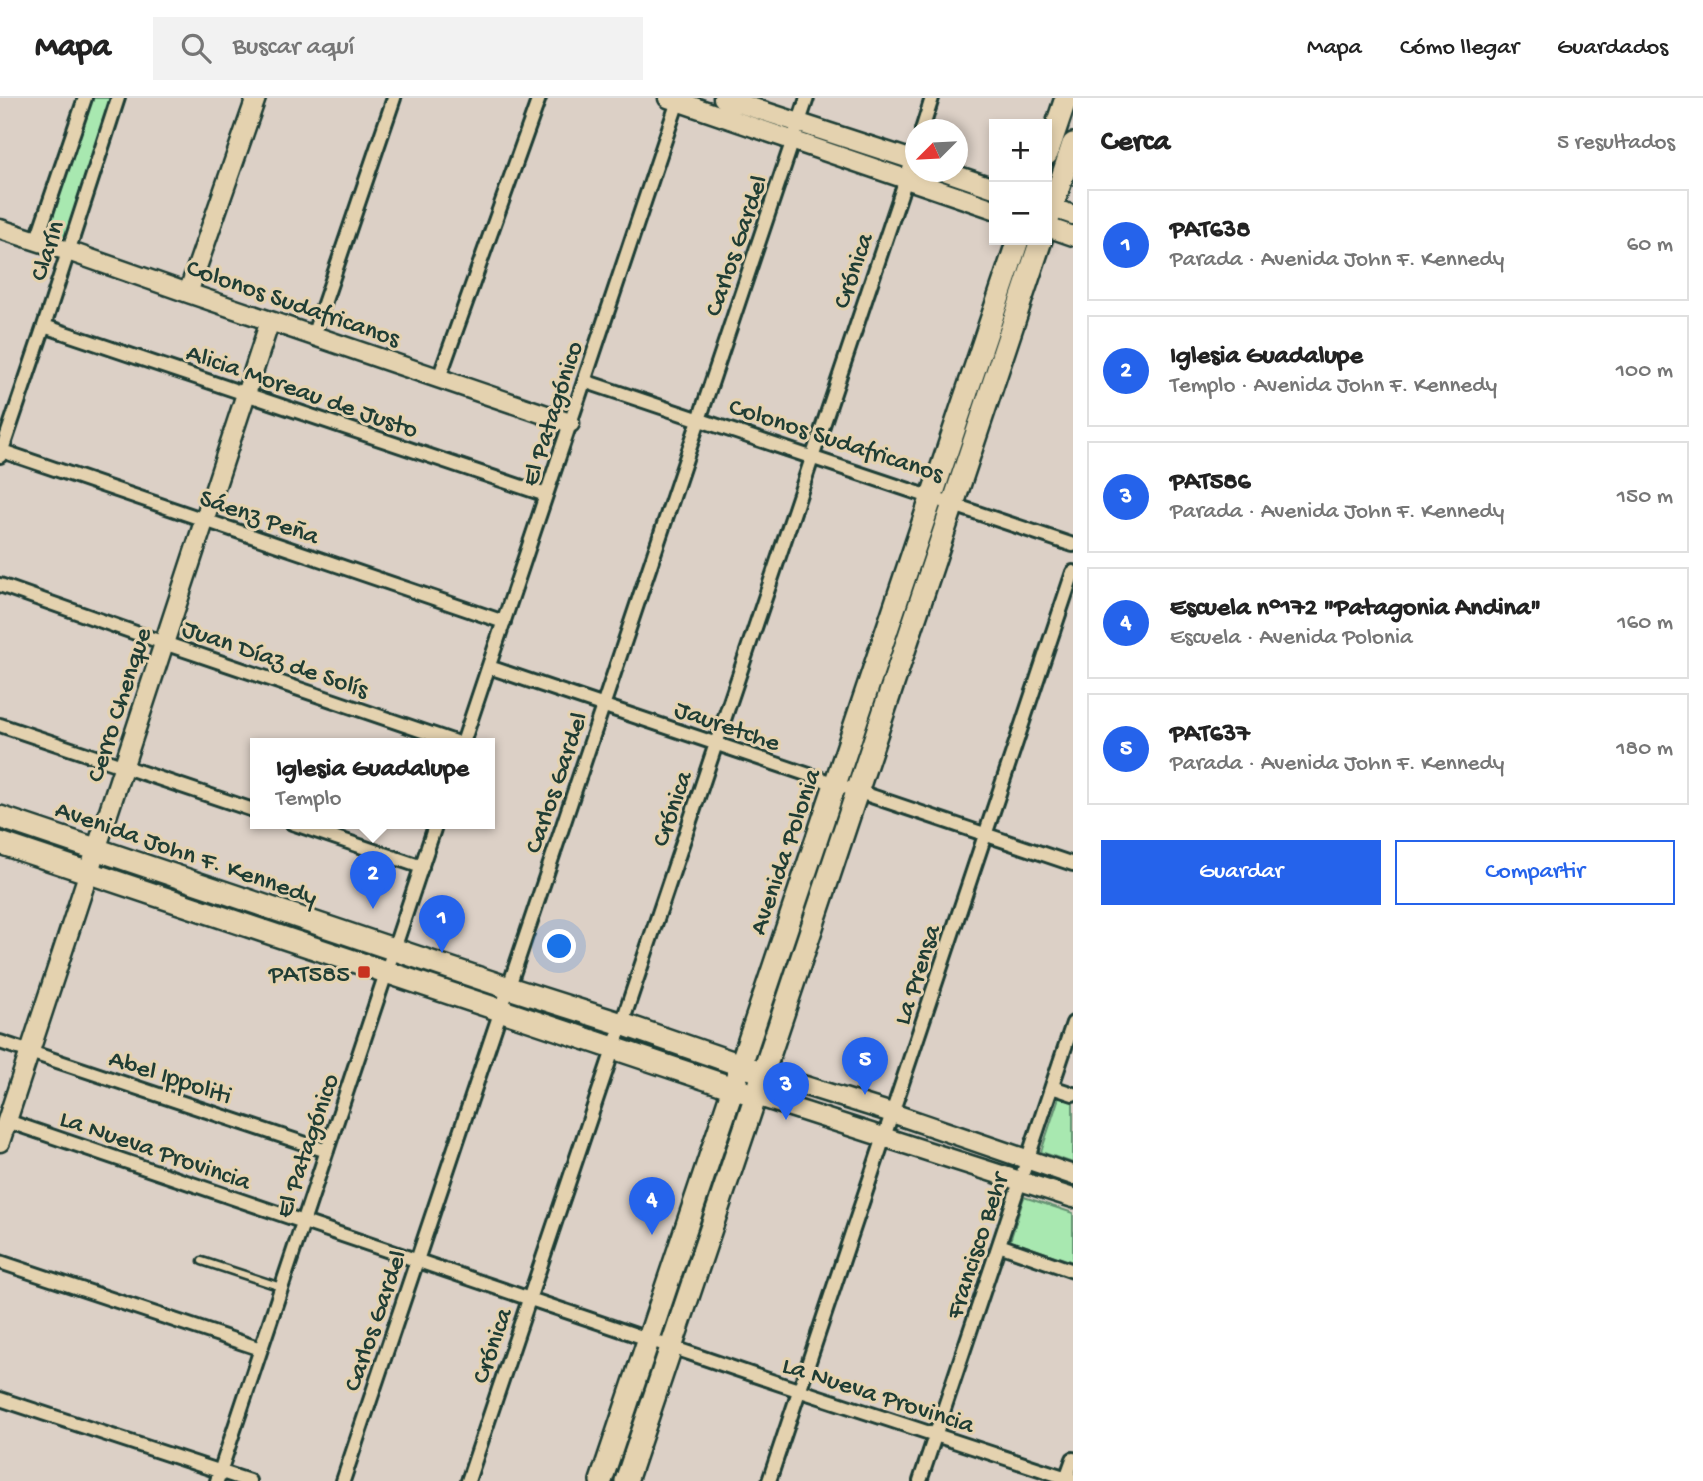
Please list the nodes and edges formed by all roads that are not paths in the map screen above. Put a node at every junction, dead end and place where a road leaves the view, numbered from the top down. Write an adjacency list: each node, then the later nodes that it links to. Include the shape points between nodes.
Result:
1 (85, 98): 28 (street, Clarín)
2 (118, 98): 31 (street, Clarín)
3 (256, 98): 32 (street)
4 (394, 98): 35 (street)
5 (539, 98): 36 (street)
6 (723, 98): 12 (street)
7 (807, 98): 12 (street, Carlos Gardel)
8 (932, 98): 11 (street)
9 (1066, 98): 13 (main road)
10 (675, 99): 12 (street); 37 (street, El Patagónico)
11 (925, 119)
12 (796, 132): 15 (street); 16 (street); 39 (street, Carlos Gardel)
13 (1052, 139)
14 (1073, 144): 21 (main road)
15 (905, 154)
16 (905, 178)
17 (968, 179): 20 (street)
18 (905, 181): 42 (street, Crónica)
19 (917, 182): 22 (street)
20 (989, 186)
21 (1052, 204)
22 (989, 207)
23 (1073, 215): 24 (street)
24 (1052, 216)
25 (1052, 219): 27 (street)
26 (0, 229): 28 (street, Colonos Sudafricanos)
27 (1073, 236)
28 (36, 242): 31 (street, Colonos Sudafricanos)
29 (1016, 245): 44 (main road, Avenida Polonia)
30 (1039, 245): 45 (main road, Avenida Polonia)
31 (68, 251): 32 (street, Colonos Sudafricanos); 34 (street, Clarín)
32 (188, 293): 33 (street, Colonos Sudafricanos)
33 (270, 321): 35 (street, Colonos Sudafricanos); 38 (street, Cerro Chenque)
34 (44, 326): 38 (street, Alicia Moreau de Justo); 41 (street, Clarín)
35 (313, 336): 36 (street, Colonos Sudafricanos)
36 (439, 378): 40 (street, Colonos Sudafricanos)
37 (584, 381): 39 (street, Colonos Sudafricanos); 40 (street, El Patagónico)
38 (246, 394): 43 (street, Alicia Moreau de Justo); 46 (street, Cerro Chenque)
39 (699, 420): 42 (street, Colonos Sudafricanos); 53 (street, Carlos Gardel)
40 (570, 423): 43 (street, El Patagónico)
41 (1, 453): 46 (street, Sáenz Peña)
42 (812, 457): 44 (street, Colonos Sudafricanos); 57 (street, Crónica)
43 (546, 495): 50 (street, El Patagónico)
44 (932, 497): 45 (street, Colonos Sudafricanos); 59 (main road, Avenida Polonia)
45 (953, 505): 47 (street, Colonos Sudafricanos); 60 (main road, Avenida Polonia)
46 (205, 520): 50 (street, Sáenz Peña); 51 (street, Cerro Chenque)
47 (1073, 545)
48 (1073, 572): 65 (street, La Prensa)
49 (0, 585): 51 (street, Juan Díaz de Solís)
50 (504, 622): 52 (street, El Patagónico)
51 (164, 643): 55 (street, Juan Díaz de Solís); 58 (street, Cerro Chenque)
52 (489, 667): 53 (street, Jauretche); 56 (street, El Patagónico)
53 (603, 706): 57 (street, Jauretche); 73 (street, Carlos Gardel)
54 (0, 725): 58 (street)
55 (443, 738)
56 (465, 738)
57 (716, 744): 59 (street, Jauretche); 76 (street, Crónica)
58 (123, 767): 61 (street); 67 (street, Cerro Chenque)
59 (835, 784): 60 (street, Jauretche); 80 (main road, Avenida Polonia)
60 (858, 791): 65 (street, Jauretche); 81 (main road, Avenida Polonia)
61 (250, 809)
62 (0, 817): 67 (main road, Avenida John F. Kennedy)
63 (310, 829): 69 (street)
64 (434, 829): 69 (street, El Patagónico)
65 (985, 834): 68 (street, Jauretche); 86 (street, La Prensa)
66 (0, 844): 70 (main road, Avenida John F. Kennedy)
67 (96, 850): 70 (street, Cerro Chenque); 71 (main road, Avenida John F. Kennedy)
68 (1073, 864)
69 (422, 867): 71 (street, El Patagónico)
70 (89, 872): 72 (main road, Avenida John F. Kennedy); 79 (street, Cerro Chenque)
71 (394, 950): 72 (street, El Patagónico); 73 (main road, Avenida John F. Kennedy)
72 (387, 972): 74 (main road, Avenida John F. Kennedy); 90 (street, El Patagónico)
73 (509, 988): 74 (street, Carlos Gardel); 76 (main road, Avenida John F. Kennedy)
74 (501, 1010): 78 (main road, Avenida John F. Kennedy); 98 (street, Carlos Gardel)
75 (1073, 1023): 82 (street, Francisco Behr)
76 (622, 1024): 78 (street, Crónica); 80 (main road, Avenida John F. Kennedy)
77 (0, 1042): 79 (street, Abel Ippoliti)
78 (613, 1050): 83 (main road, Avenida John F. Kennedy); 102 (street, Crónica)
79 (30, 1051): 87 (street, Cerro Chenque); 90 (street, Abel Ippoliti)
80 (741, 1066): 81 (main road, Avenida John F. Kennedy); 83 (main road, Avenida Polonia)
81 (764, 1073): 85 (main road, Avenida Polonia); 86 (street, Avenida John F. Kennedy)
82 (1052, 1087): 84 (street); 91 (street, Francisco Behr)
83 (733, 1088): 85 (main road, Avenida John F. Kennedy); 103 (main road, Avenida Polonia)
84 (1073, 1094)
85 (756, 1096): 88 (street, Avenida John F. Kennedy); 104 (main road, Avenida Polonia)
86 (892, 1113): 88 (street, La Prensa); 91 (street, Avenida John F. Kennedy)
87 (7, 1121): 89 (street, Cerro Chenque); 95 (street, La Nueva Provincia)
88 (884, 1138): 93 (street, Avenida John F. Kennedy); 106 (street, La Prensa)
89 (0, 1142)
90 (327, 1151): 95 (street, El Patagónico)
91 (1027, 1160): 92 (street, Avenida John F. Kennedy); 93 (street, Francisco Behr)
92 (1073, 1175)
93 (1020, 1181): 94 (street, Avenida John F. Kennedy); 96 (street, Francisco Behr)
94 (1073, 1198)
95 (303, 1222): 98 (street, La Nueva Provincia); 101 (street, El Patagónico)
96 (999, 1245): 100 (street); 108 (street, Francisco Behr)
97 (202, 1261): 101 (lane)
98 (417, 1261): 102 (street, La Nueva Provincia); 113 (street, Carlos Gardel)
99 (0, 1262): 105 (street)
100 (1073, 1271)
101 (281, 1287): 105 (street, El Patagónico)
102 (530, 1299): 103 (street, La Nueva Provincia); 114 (street, Crónica)
103 (649, 1340): 104 (street, La Nueva Provincia); 115 (main road, Avenida Polonia)
104 (671, 1347): 106 (street, La Nueva Provincia); 116 (main road, Avenida Polonia)
105 (261, 1349): 110 (street, El Patagónico)
106 (800, 1391): 108 (street, La Nueva Provincia); 117 (street, La Prensa)
107 (0, 1399): 110 (street)
108 (935, 1435): 111 (street, La Nueva Provincia); 118 (street, Francisco Behr)
109 (1073, 1459): 111 (street)
110 (218, 1476): 112 (street)
111 (1068, 1480)
112 (249, 1481)
113 (343, 1481)
114 (468, 1481)
115 (601, 1481)
116 (626, 1481)
117 (769, 1481)
118 (920, 1481)

